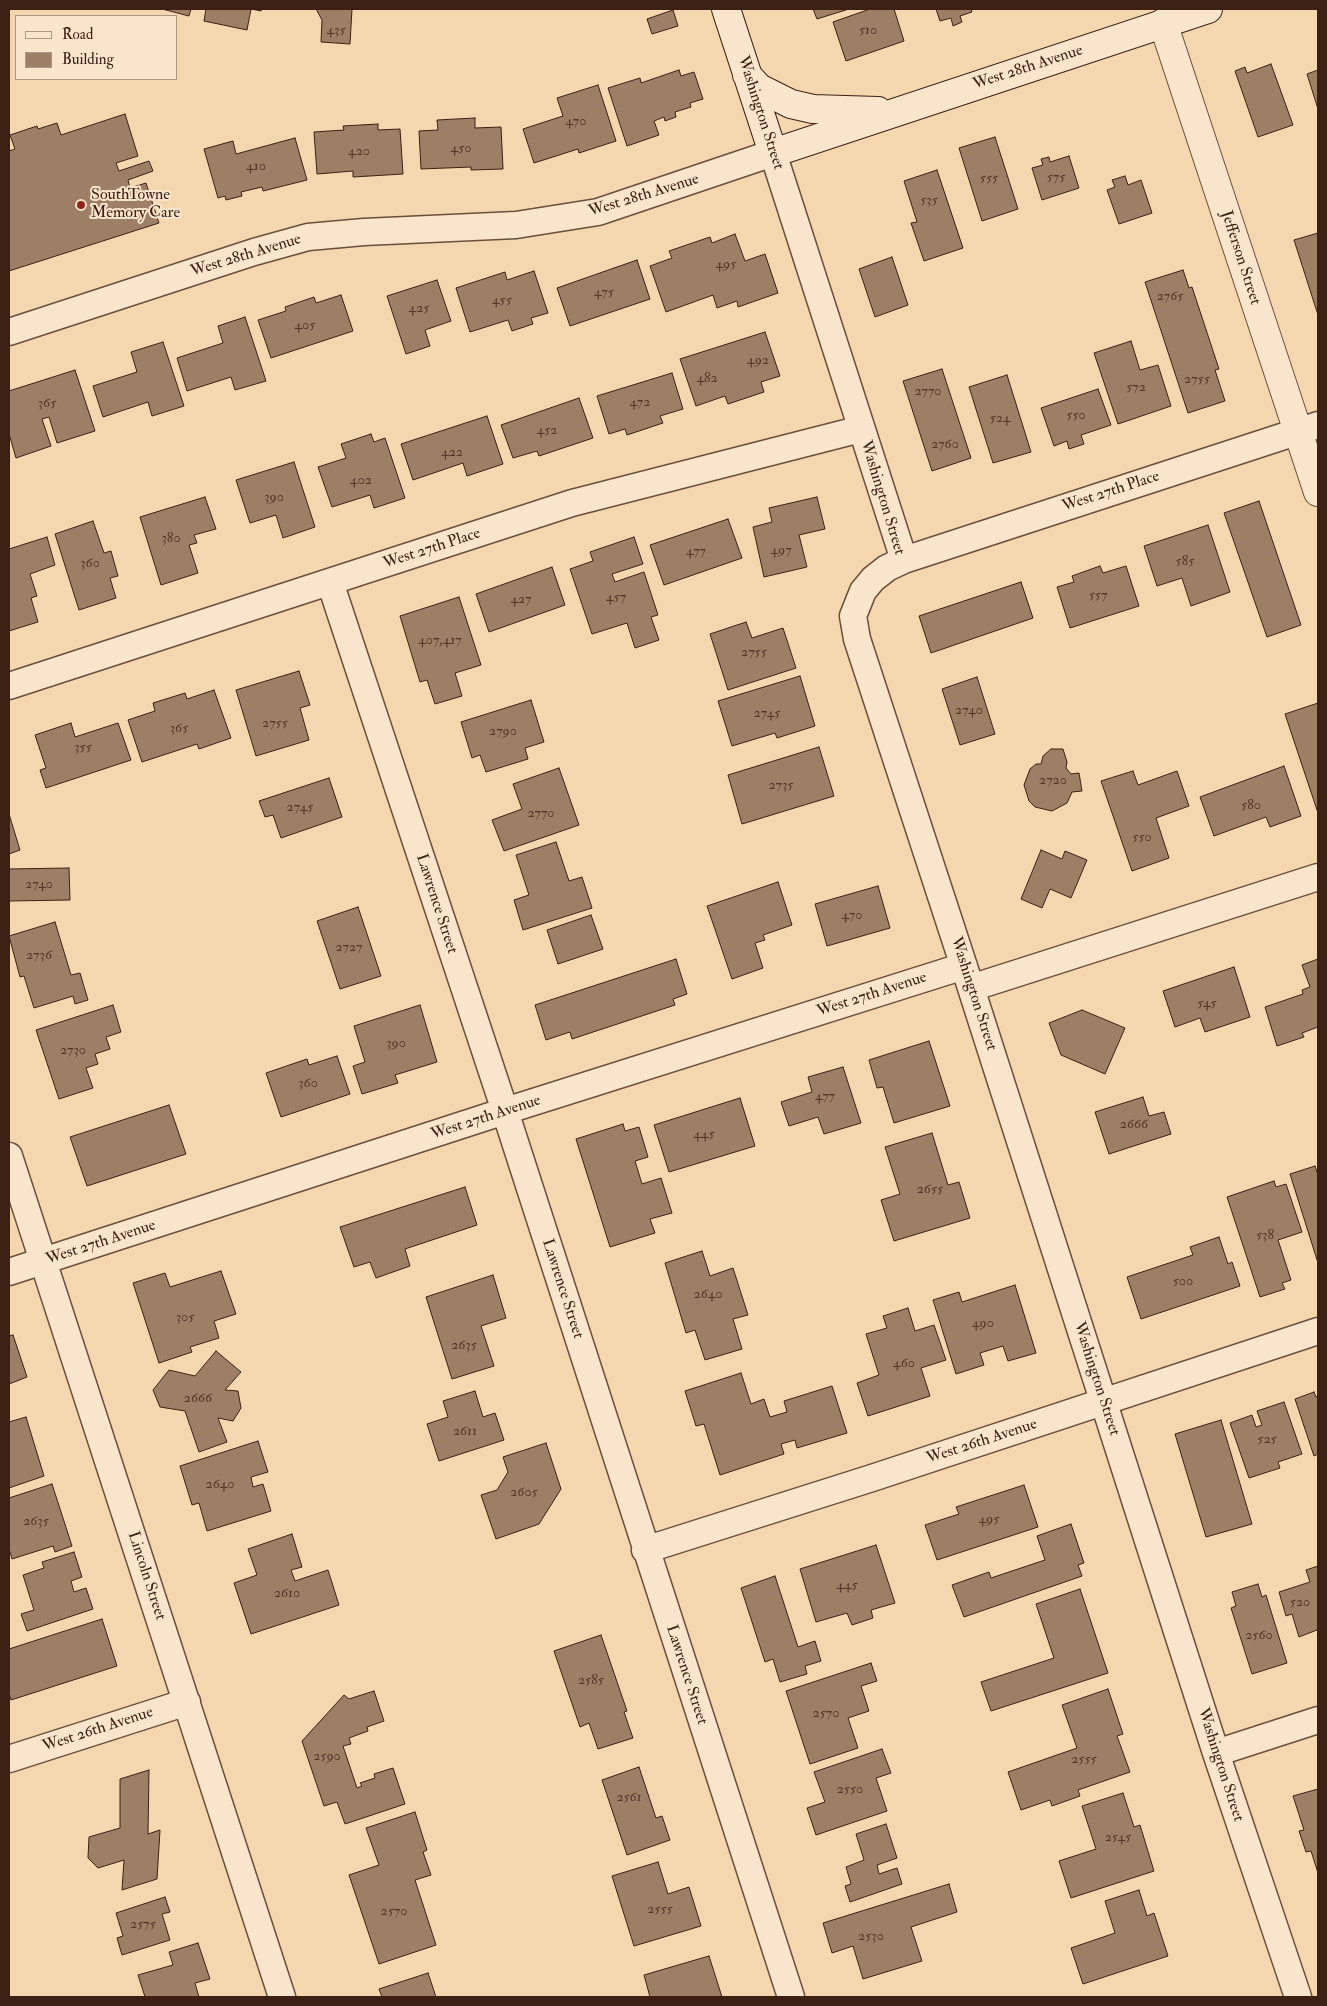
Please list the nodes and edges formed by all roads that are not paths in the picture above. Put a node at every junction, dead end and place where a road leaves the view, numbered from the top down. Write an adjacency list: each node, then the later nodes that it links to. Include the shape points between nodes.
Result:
1 (726, 9): 4 (main road, Washington Street)
2 (1208, 9): 3 (main road, West 28th Avenue)
3 (1163, 23): 5 (main road, West 28th Avenue); 8 (main road, Jefferson Street)
4 (747, 75): 5 (main road, via 759,88 804,108); 6 (main road, Washington Street)
5 (902, 110): 6 (main road, West 28th Avenue)
6 (773, 153): 7 (street, West 28th Avenue, via 598,212 516,225 308,237); 9 (street, Washington Street)
7 (9, 332)
8 (1308, 428): 10 (main road, Jefferson Street); 11 (street, West 27th Place)
9 (861, 429): 11 (street, Washington Street); 12 (street, West 27th Place, via 572,503)
10 (1318, 492)
11 (904, 560): 15 (street, Washington Street, via 880,574 863,590 853,616 854,628)
12 (330, 582): 13 (street, West 27th Place); 16 (street, Lawrence Street)
13 (9, 686)
14 (1318, 876): 15 (street, West 27th Avenue)
15 (968, 977): 16 (street, West 27th Avenue); 21 (street, Washington Street)
16 (505, 1111): 18 (street, West 27th Avenue); 22 (street, Lawrence Street)
17 (9, 1156): 18 (street, Lincoln Street)
18 (43, 1261): 19 (street, West 27th Avenue); 23 (street, Lincoln Street)
19 (9, 1272)
20 (1318, 1331): 21 (street, West 26th Avenue)
21 (1104, 1403): 22 (street, West 26th Avenue); 25 (street, Washington Street)
22 (645, 1550): 28 (street, Lawrence Street)
23 (187, 1702): 26 (street, West 26th Avenue); 27 (street, Lincoln Street)
24 (1318, 1720): 25 (street)
25 (1216, 1753): 29 (street, Washington Street)
26 (9, 1759)
27 (282, 1997)
28 (791, 1997)
29 (1298, 1997)

